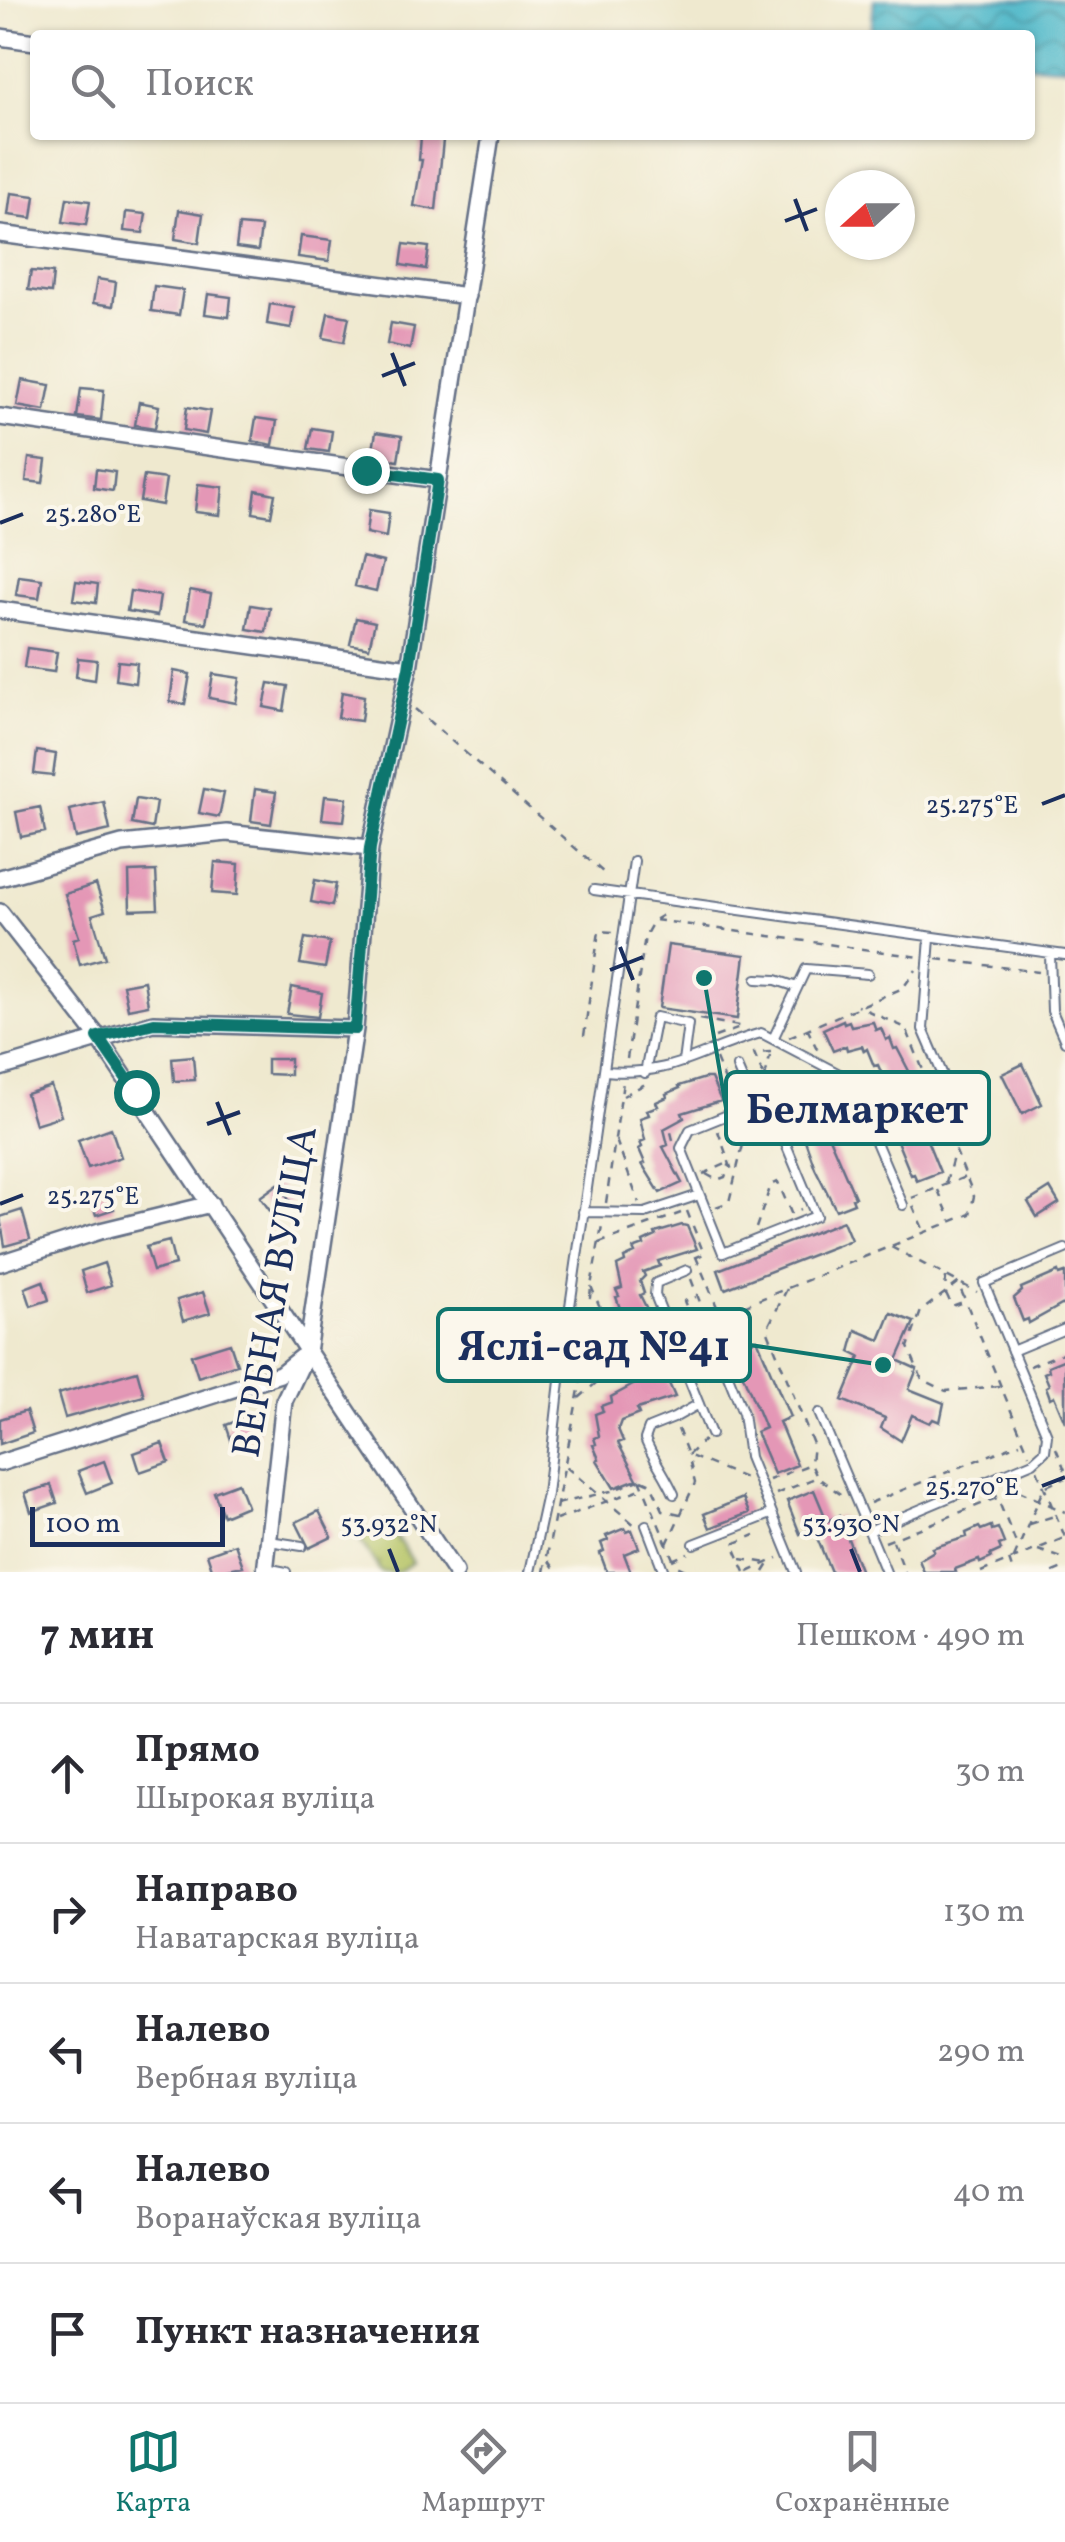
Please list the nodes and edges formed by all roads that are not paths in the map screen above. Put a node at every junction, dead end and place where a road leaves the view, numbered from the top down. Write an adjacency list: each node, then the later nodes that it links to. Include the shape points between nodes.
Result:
1 (0, 37): 2 (street)
2 (30, 41)
3 (490, 140): 5 (street, ВЕРБНАЯ ВУЛІЦА)
4 (0, 234): 5 (street)
5 (466, 296): 7 (street, ВЕРБНАЯ ВУЛІЦА)
6 (0, 417): 7 (street)
7 (438, 480): 9 (street, ВЕРБНАЯ ВУЛІЦА)
8 (0, 610): 9 (street)
9 (409, 668): 10 (street, ВЕРБНАЯ ВУЛІЦА)
10 (370, 848): 12 (street, via 227,833 122,844); 22 (street, ВЕРБНАЯ ВУЛІЦА)
11 (634, 861): 14 (lane)
12 (0, 878)
13 (594, 890): 14 (lane)
14 (630, 896): 16 (lane); 29 (lane)
15 (0, 912): 23 (street)
16 (930, 938): 17 (lane); 32 (lane, via 923,1029)
17 (1050, 955): 18 (lane); 25 (lane, via 1052,1011)
18 (1065, 956)
19 (868, 974): 21 (lane, via 806,969)
20 (757, 979): 21 (lane)
21 (797, 987): 24 (lane)
22 (355, 1029): 23 (street, via 154,1023); 43 (street, ВЕРБНАЯ ВУЛІЦА)
23 (98, 1037): 28 (street); 34 (street)
24 (773, 1039): 26 (lane, via 762,1033); 33 (lane, via 849,1080)
25 (1065, 1041)
26 (684, 1062): 30 (lane); 30 (lane, via 688,1024 656,1017)
27 (738, 1067): 31 (lane)
28 (0, 1068)
29 (605, 1071): 30 (lane); 36 (lane)
30 (645, 1073)
31 (753, 1104): 35 (lane, via 690,1130 681,1148); 35 (lane, via 767,1098 816,1216 722,1253)
32 (967, 1132)
33 (905, 1202)
34 (211, 1204): 38 (street); 43 (street)
35 (703, 1204): 36 (lane, via 645,1213)
36 (583, 1212): 44 (lane)
37 (1065, 1249): 42 (lane, via 984,1283)
38 (0, 1263)
39 (687, 1270): 41 (lane, via 656,1283)
40 (1065, 1328): 42 (lane)
41 (673, 1340): 44 (lane, via 638,1354); 45 (lane); 50 (lane, via 708,1326 743,1413 749,1457)
42 (1012, 1351): 52 (lane, via 1047,1435 1045,1452)
43 (307, 1352): 48 (street, via 280,1374); 53 (street, ВЕРБНАЯ ВУЛІЦА, via 284,1401); 58 (street)
44 (562, 1355): 59 (lane, via 547,1494)
45 (698, 1404): 47 (lane); 49 (lane, via 648,1428 644,1438)
46 (819, 1414): 52 (lane)
47 (711, 1434)
48 (0, 1463)
49 (674, 1494)
50 (771, 1514): 54 (lane); 61 (lane)
51 (641, 1526): 60 (lane)
52 (869, 1531): 62 (lane)
53 (269, 1541): 55 (lane); 56 (street, ВЕРБНАЯ ВУЛІЦА)
54 (694, 1544)
55 (302, 1546)
56 (266, 1570): 57 (lane)
57 (286, 1572)
58 (454, 1572)
59 (530, 1572)
60 (664, 1572)
61 (796, 1572)
62 (886, 1572)

